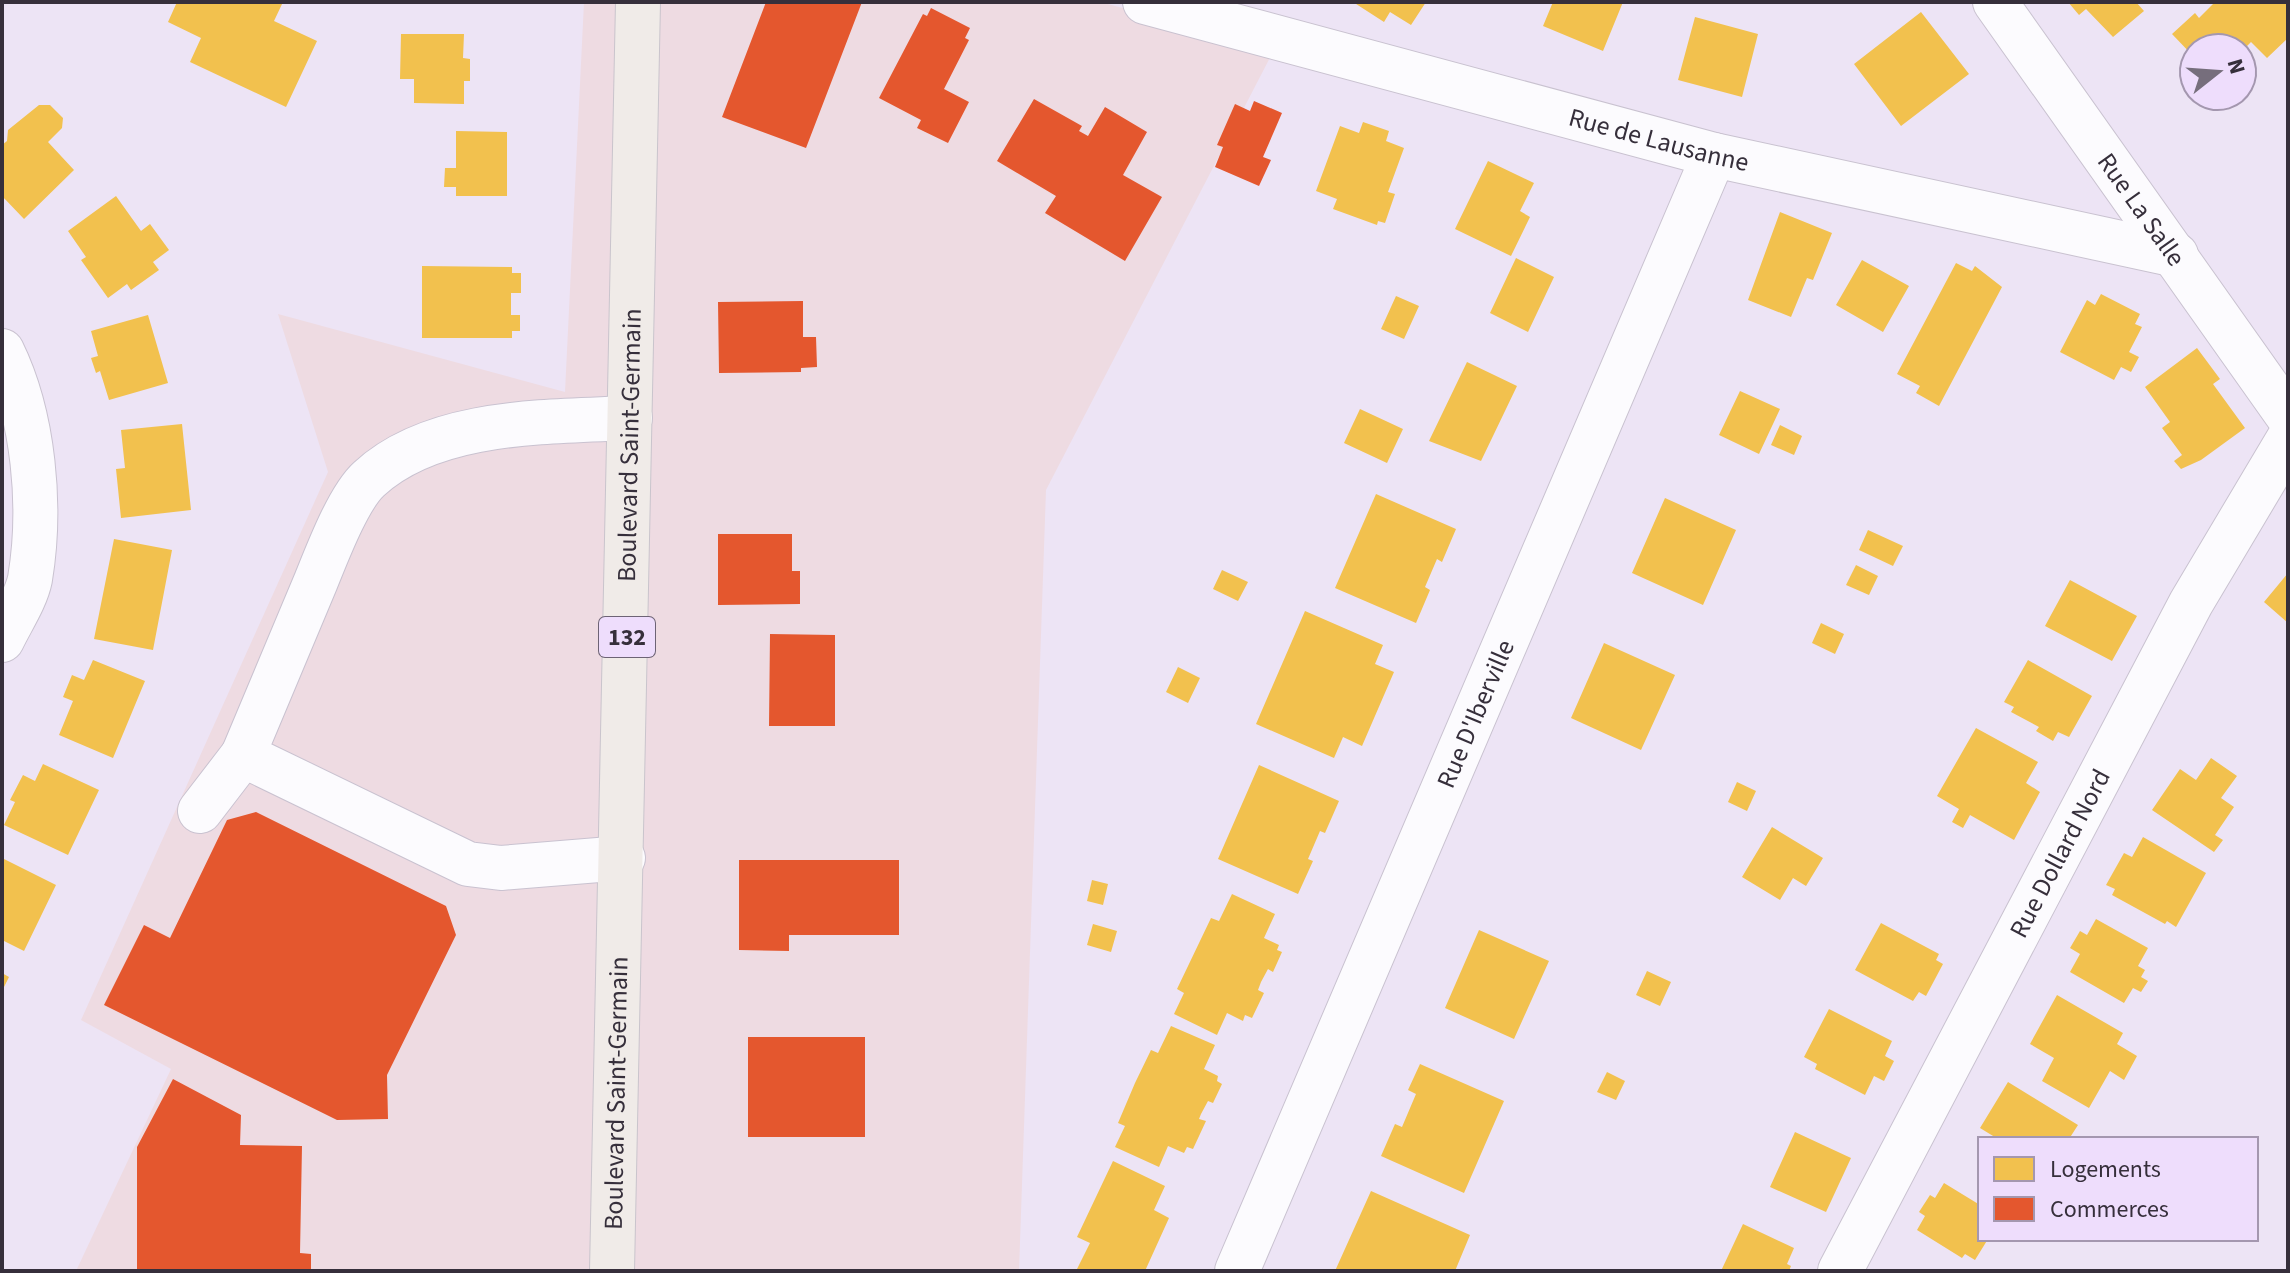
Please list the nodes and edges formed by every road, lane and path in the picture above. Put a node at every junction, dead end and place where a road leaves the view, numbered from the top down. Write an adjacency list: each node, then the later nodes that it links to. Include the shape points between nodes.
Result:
1 (638, 2): 8 (main road, Boulevard Saint-Germain / 132)
2 (1145, 2): 4 (street, Rue de Lausanne)
3 (1995, 2): 5 (street, Rue La Salle)
4 (1714, 155): 5 (street, Rue de Lausanne); 15 (street, Rue D'Iberville)
5 (2176, 255): 7 (street, Rue La Salle)
6 (2, 351): 10 (street, via 13,374 35,468 29,581)
7 (2288, 416)
8 (630, 418): 11 (street, via 461,433 409,454 368,479 338,529); 13 (main road, Boulevard Saint-Germain / 132)
9 (2288, 440): 16 (street, Rue Dollard Nord, via 2191,603)
10 (2, 640)
11 (243, 755): 12 (street); 13 (street, via 468,864 501,868)
12 (200, 811)
13 (623, 858): 14 (main road, Boulevard Saint-Germain / 132)
14 (612, 1271)
15 (1237, 1271)
16 (1840, 1271)

